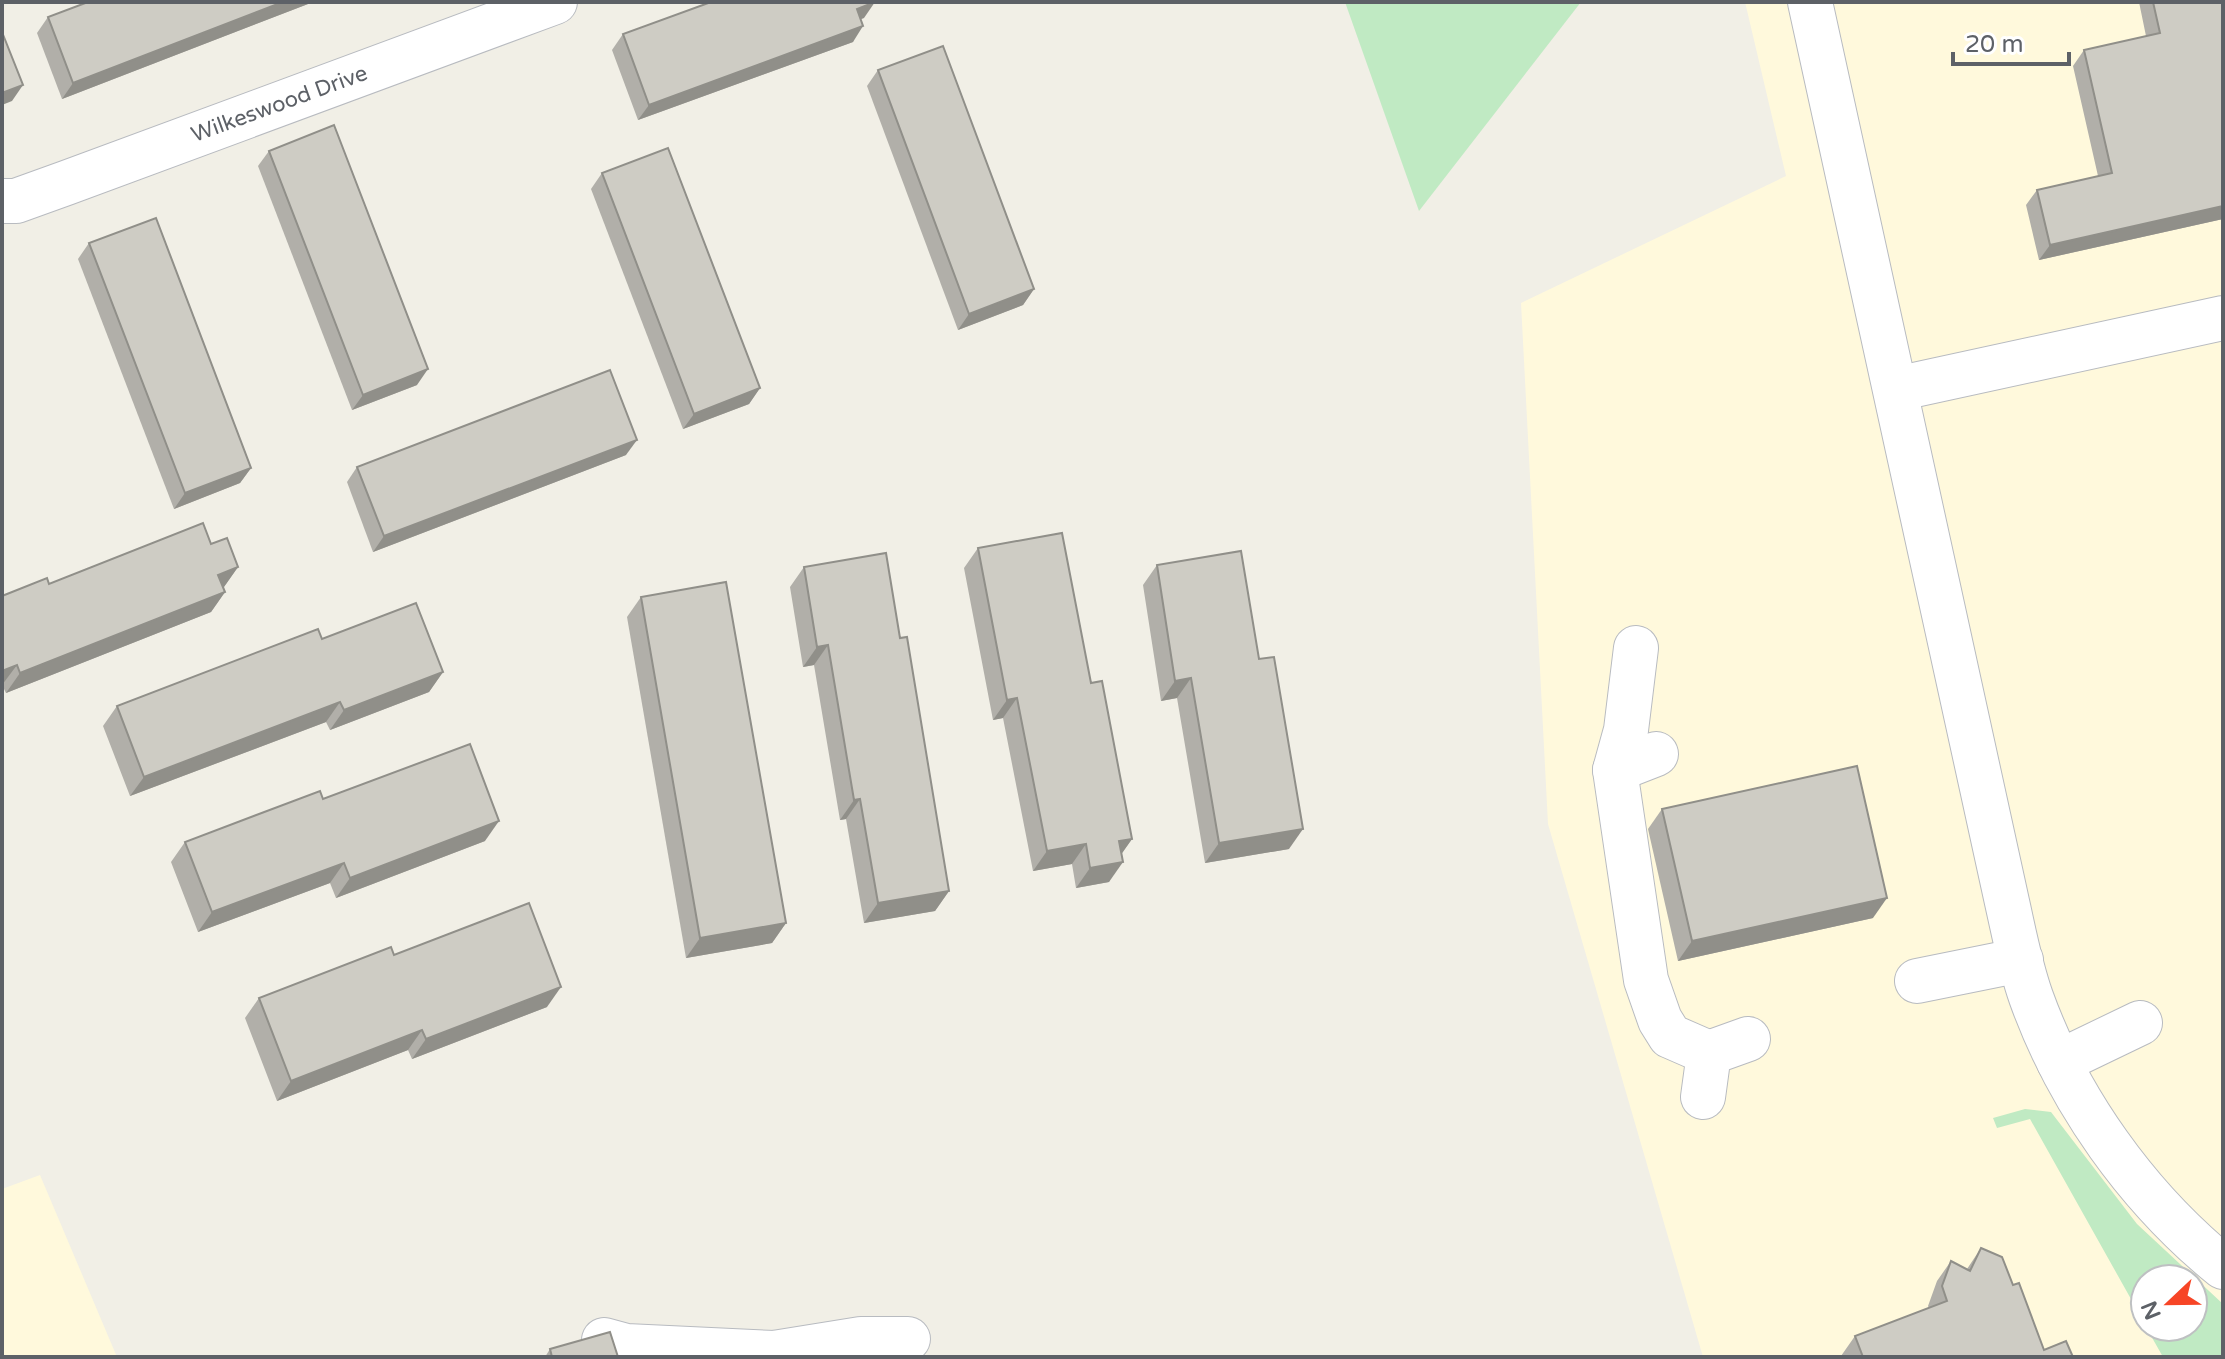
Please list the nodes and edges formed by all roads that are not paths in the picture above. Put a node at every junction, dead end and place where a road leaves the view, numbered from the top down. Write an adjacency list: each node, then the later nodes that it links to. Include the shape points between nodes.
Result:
1 (555, 2): 3 (street, Wilkeswood Drive, via 16,201)
2 (1810, 2): 5 (street)
3 (2, 201)
4 (2223, 318): 5 (street)
5 (1896, 389): 9 (street)
6 (1636, 648): 8 (street, via 1626,730)
7 (1656, 754): 8 (street)
8 (1615, 770): 13 (street, via 1646,980 1654,1003 1670,1036 1728,1046)
9 (2021, 960): 10 (street); 12 (street)
10 (1917, 981)
11 (2140, 1023): 12 (street)
12 (2059, 1062): 14 (street, via 2089,1116 2144,1190)
13 (1703, 1097)
14 (2223, 1267)
15 (908, 1339): 16 (street, via 861,1339 774,1353 626,1346)
16 (604, 1340)

